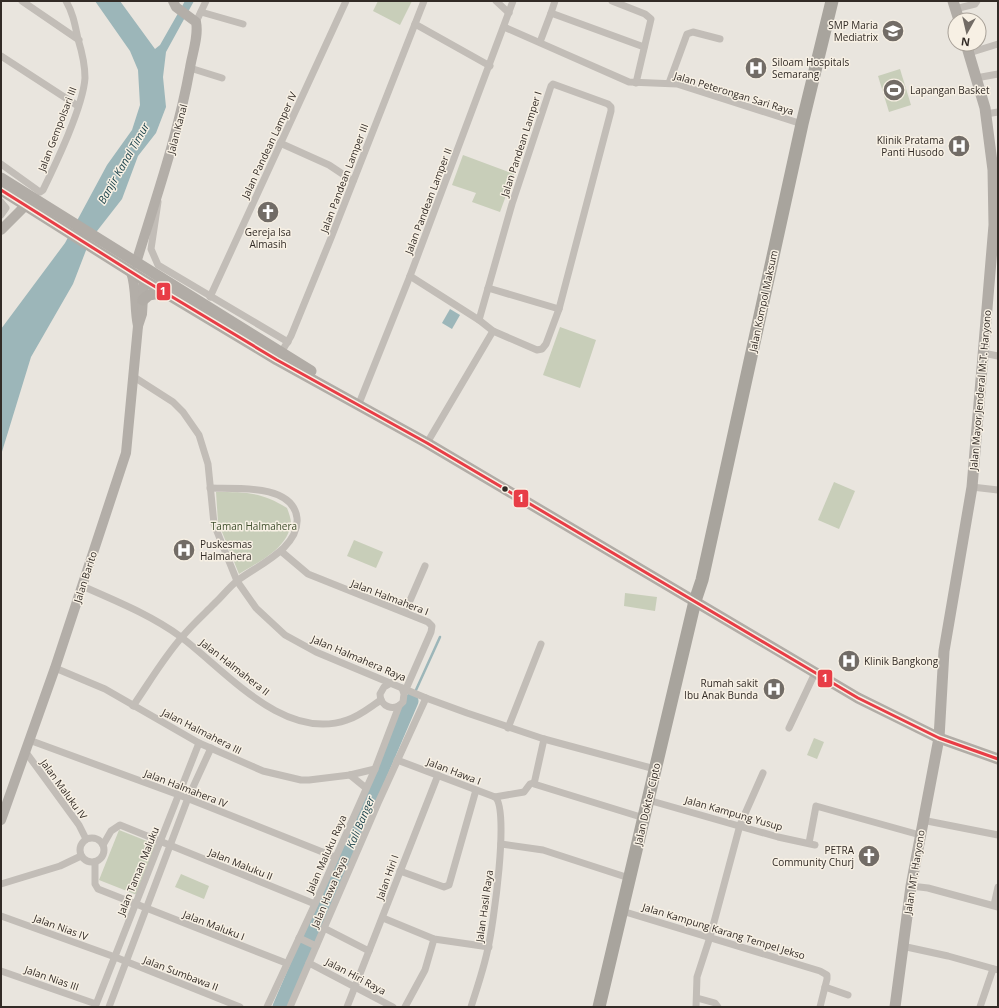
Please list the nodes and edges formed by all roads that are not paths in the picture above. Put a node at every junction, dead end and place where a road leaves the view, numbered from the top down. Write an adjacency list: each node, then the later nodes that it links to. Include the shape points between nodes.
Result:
1 (22, 1): 22 (street)
2 (66, 1): 22 (street, Jalan Gempolsari III, via 74,17)
3 (206, 1): 14 (street)
4 (346, 1): 40 (street, Jalan Pandean Lamper IV)
5 (424, 1): 19 (street, Jalan Pandean Lamper III)
6 (496, 1): 15 (street)
7 (513, 1): 15 (street, Jalan Pandean Lamper II)
8 (555, 1): 16 (street)
9 (612, 1): 26 (street, via 650,17)
10 (832, 1): 39 (highway, Jalan Kompol Maksum)
11 (977, 1): 13 (street, via 975,4)
12 (175, 4): 17 (street)
13 (954, 5)
14 (201, 12): 17 (street); 18 (street)
15 (509, 13): 20 (street, Jalan Pandean Lamper II)
16 (551, 13): 23 (street); 26 (street)
17 (194, 21): 30 (street, Jalan Kanal, via 196,30)
18 (243, 24)
19 (415, 24): 29 (street); 44 (street, Jalan Pandean Lamper III)
20 (504, 27): 23 (street, Jalan Peterongan Sari Raya); 29 (street, Jalan Pandean Lamper II)
21 (720, 39): 35 (street, via 688,33)
22 (78, 40): 36 (street, Jalan Gempolsari III, via 85,72)
23 (540, 42): 34 (street, Jalan Peterongan Sari Raya, via 621,79)
24 (998, 44): 25 (street)
25 (987, 46)
26 (644, 47): 34 (street)
27 (969, 52): 33 (main road, Jalan Mayor Jenderal M.T. Haryono)
28 (1, 56): 36 (street)
29 (490, 66): 53 (street, Jalan Pandean Lamper II)
30 (190, 68): 32 (street); 46 (street, Jalan Kanal, via 172,150)
31 (998, 74): 33 (street)
32 (222, 78)
33 (976, 78): 38 (main road, Jalan Mayor Jenderal M.T. Haryono)
34 (636, 83): 35 (street, Jalan Peterongan Sari Raya)
35 (669, 83): 39 (street, Jalan Peterongan Sari Raya)
36 (78, 106): 41 (street, Jalan Gempolsari III, via 43,190 40,192)
37 (998, 112): 38 (street)
38 (986, 114): 42 (main road, Jalan Mayor Jenderal M.T. Haryono)
39 (802, 124): 77 (highway, Jalan Kompol Maksum, via 712,536)
40 (280, 143): 44 (street, via 329,164); 57 (street, Jalan Pandean Lamper IV)
41 (1, 164)
42 (996, 170): 64 (main road, Jalan Mayor Jenderal M.T. Haryono)
43 (1, 178): 49 (main road)
44 (352, 181): 63 (street, Jalan Pandean Lamper III)
45 (1, 190): 48 (main road)
46 (158, 190): 52 (street, Jalan Kanal); 57 (street, via 151,243 155,260 162,268)
47 (1, 202): 50 (street, via 6,208)
48 (26, 205): 49 (main road); 51 (street)
49 (46, 213): 52 (main road)
50 (1, 215)
51 (1, 230)
52 (134, 267): 54 (main road); 61 (street, via 134,312); 66 (main road, via 266,344)
53 (410, 276): 60 (street, Jalan Pandean Lamper I); 68 (street, Jalan Pandean Lamper II)
54 (144, 280): 56 (main road); 58 (street)
55 (488, 288): 59 (street); 59 (street, Jalan Pandean Lamper I, via 512,204 551,86 556,84 608,104 611,109); 60 (street, Jalan Pandean Lamper I)
56 (164, 292): 58 (main road, via 149,295); 66 (main road)
57 (210, 296): 63 (street)
58 (143, 300): 61 (street)
59 (559, 309): 62 (street, Jalan Pandean Lamper I, via 542,349 532,348)
60 (478, 320): 62 (street, Jalan Pandean Lamper I)
61 (138, 326): 67 (street, Jalan Barito)
62 (493, 331): 69 (street)
63 (288, 342): 66 (street, Jalan Pandean Lamper III)
64 (983, 353): 65 (street); 70 (main road, Jalan Mayor Jenderal M.T. Haryono)
65 (998, 356)
66 (279, 357): 68 (main road)
67 (134, 377): 71 (street, Jalan Halmahera Raya, via 173,402 192,424 206,453); 76 (street, Jalan Barito, via 126,453)
68 (360, 404): 69 (main road)
69 (427, 443): 77 (main road)
70 (972, 487): 72 (street); 92 (main road, Jalan Mayor Jenderal M.T. Haryono, via 944,650)
71 (210, 488): 73 (street, via 252,488 274,494 290,503 296,511 298,520 295,532); 75 (street, Jalan Halmahera Raya, via 214,524)
72 (998, 490)
73 (282, 552): 75 (street); 78 (street, Jalan Halmahera I, via 308,574)
74 (425, 566): 78 (street)
75 (237, 581): 79 (street); 83 (street, Jalan Halmahera Raya, via 256,608 285,634 316,652)
76 (82, 586): 79 (street, Jalan Halmahera II, via 137,610); 81 (street, Jalan Barito)
77 (695, 601): 82 (main road); 100 (highway, Jalan Dokter Cipto)
78 (405, 612): 84 (street, Jalan Halmahera I, via 432,626)
79 (181, 637): 86 (street, Jalan Halmahera II, via 232,681 277,712 297,720 314,724 347,720); 87 (street)
80 (541, 644): 89 (street)
81 (55, 668): 87 (street, Jalan Halmahera III, via 105,689); 93 (street, Jalan Barito)
82 (815, 673): 90 (street); 92 (main road)
83 (391, 683): 84 (street, Jalan Halmahera Raya); 86 (street, via 382,689)
84 (406, 689): 85 (street, Jalan Halmahera Raya); 88 (street, Jalan Maluku Raya)
85 (426, 698): 89 (street, Jalan Halmahera Raya); 98 (street, Jalan Hawa Raya)
86 (381, 700): 88 (street, via 388,707)
87 (133, 706): 94 (street, Jalan Halmahera III)
88 (399, 706): 99 (street, Jalan Maluku Raya)
89 (508, 728): 91 (street, Jalan Halmahera Raya)
90 (789, 728)
91 (544, 738): 100 (street, Jalan Halmahera Raya); 104 (street)
92 (939, 738): 97 (main road); 113 (main road, Jalan MT. Haryono)
93 (29, 740): 96 (street, Jalan Barito); 107 (street, Jalan Halmahera IV)
94 (200, 743): 95 (street, Jalan Halmahera III); 107 (street, Jalan Taman Maluku)
95 (211, 748): 102 (street, Jalan Halmahera III, via 264,771 301,780); 109 (street, Jalan Taman Maluku)
96 (25, 751): 112 (street, Jalan Barito); 117 (street, Jalan Maluku IV, via 79,825)
97 (998, 759)
98 (397, 760): 103 (street, Jalan Hawa I); 137 (street, Jalan Hawa Raya)
99 (375, 769): 102 (street, Jalan Halmahera III); 105 (street, Jalan Maluku Raya)
100 (655, 769): 110 (highway, Jalan Dokter Cipto)
101 (763, 773): 114 (street)
102 (350, 775): 105 (street)
103 (438, 775): 106 (street, Jalan Hawa I); 125 (street, Jalan Hiri I)
104 (533, 783): 108 (street, via 524,792); 111 (street)
105 (366, 788): 123 (street, Jalan Maluku Raya)
106 (476, 790): 108 (street, Jalan Hawa I); 125 (street, via 449,885 444,887)
107 (179, 795): 109 (street, Jalan Halmahera IV); 118 (street, Jalan Taman Maluku)
108 (495, 797): 119 (street, Jalan Hasil Raya, via 500,806)
109 (188, 798): 121 (street, Jalan Taman Maluku); 123 (street, Jalan Halmahera IV)
110 (648, 800): 111 (highway, Jalan Dokter Cipto); 114 (street, Jalan Kampung Yusup)
111 (644, 818): 126 (highway, Jalan Dokter Cipto)
112 (1, 820)
113 (922, 820): 115 (main road, Jalan MT. Haryono); 116 (street)
114 (740, 825): 115 (street, Jalan Kampung Yusup, via 812,844 816,806); 138 (street)
115 (920, 835): 128 (main road, Jalan MT. Haryono)
116 (998, 836)
117 (86, 839): 120 (street, via 99,840); 122 (street, via 80,850)
118 (160, 842): 120 (street, via 118,825); 121 (street, Jalan Maluku II); 131 (street, Jalan Taman Maluku)
119 (501, 844): 126 (street, via 543,850); 143 (street, Jalan Hasil Raya)
120 (103, 845): 124 (street, via 102,857)
121 (169, 846): 130 (street, Jalan Maluku II); 133 (street, Jalan Taman Maluku)
122 (81, 856): 124 (street, via 85,860); 127 (street, via 60,866)
123 (335, 857): 130 (street, Jalan Maluku Raya)
124 (95, 862): 131 (street, Jalan Maluku I, via 96,887)
125 (400, 871): 136 (street, Jalan Hiri I)
126 (629, 878): 134 (highway, Jalan Dokter Cipto)
127 (1, 884)
128 (911, 886): 132 (street); 142 (main road, Jalan MT. Haryono)
129 (998, 887): 132 (street)
130 (315, 904): 139 (street, Jalan Maluku Raya)
131 (135, 905): 133 (street, Jalan Maluku I); 145 (street, Jalan Taman Maluku)
132 (996, 906)
133 (145, 908): 146 (street, Jalan Taman Maluku); 148 (street, Jalan Maluku I)
134 (622, 911): 138 (street, Jalan Kampung Karang Tempel Jekso); 164 (highway, Jalan Dokter Cipto)
135 (1, 916): 145 (street, Jalan Nias IV)
136 (383, 918): 140 (street); 144 (street, Jalan Hiri I)
137 (324, 928): 141 (street, Jalan Hawa Raya); 144 (street)
138 (710, 937): 152 (street, Jalan Kampung Karang Tempel Jekso, via 820,971 827,975); 154 (street, via 695,986)
139 (300, 939): 141 (street); 148 (street, Jalan Maluku Raya)
140 (434, 939): 143 (street); 162 (street, via 426,970)
141 (314, 945): 147 (street, Jalan Hawa Raya)
142 (902, 946): 149 (street); 168 (main road, Jalan MT. Haryono)
143 (488, 947): 163 (street, Jalan Hasil Raya)
144 (369, 951): 151 (street, Jalan Hiri I)
145 (115, 957): 146 (street, Jalan Sumbawa II); 155 (street, Jalan Taman Maluku)
146 (126, 962): 156 (street, Jalan Taman Maluku); 157 (street, Jalan Sumbawa II)
147 (309, 962): 151 (street, Jalan Hiri Raya); 159 (street, Jalan Hawa Raya)
148 (286, 964): 158 (street, Jalan Maluku Raya)
149 (996, 970): 169 (street)
150 (1, 971): 155 (street, Jalan Nias III)
151 (356, 986): 160 (street, Jalan Hiri I); 161 (street, Jalan Hiri Raya)
152 (825, 987): 153 (street); 167 (street)
153 (848, 995)
154 (697, 998): 165 (street); 166 (street, via 715,1003)
155 (96, 1006)
156 (109, 1007)
157 (240, 1007)
158 (267, 1007)
159 (290, 1007)
160 (347, 1007)
161 (393, 1007)
162 (405, 1007)
163 (471, 1007)
164 (599, 1007)
165 (696, 1007)
166 (718, 1007)
167 (820, 1007)
168 (895, 1007)
169 (980, 1007)

